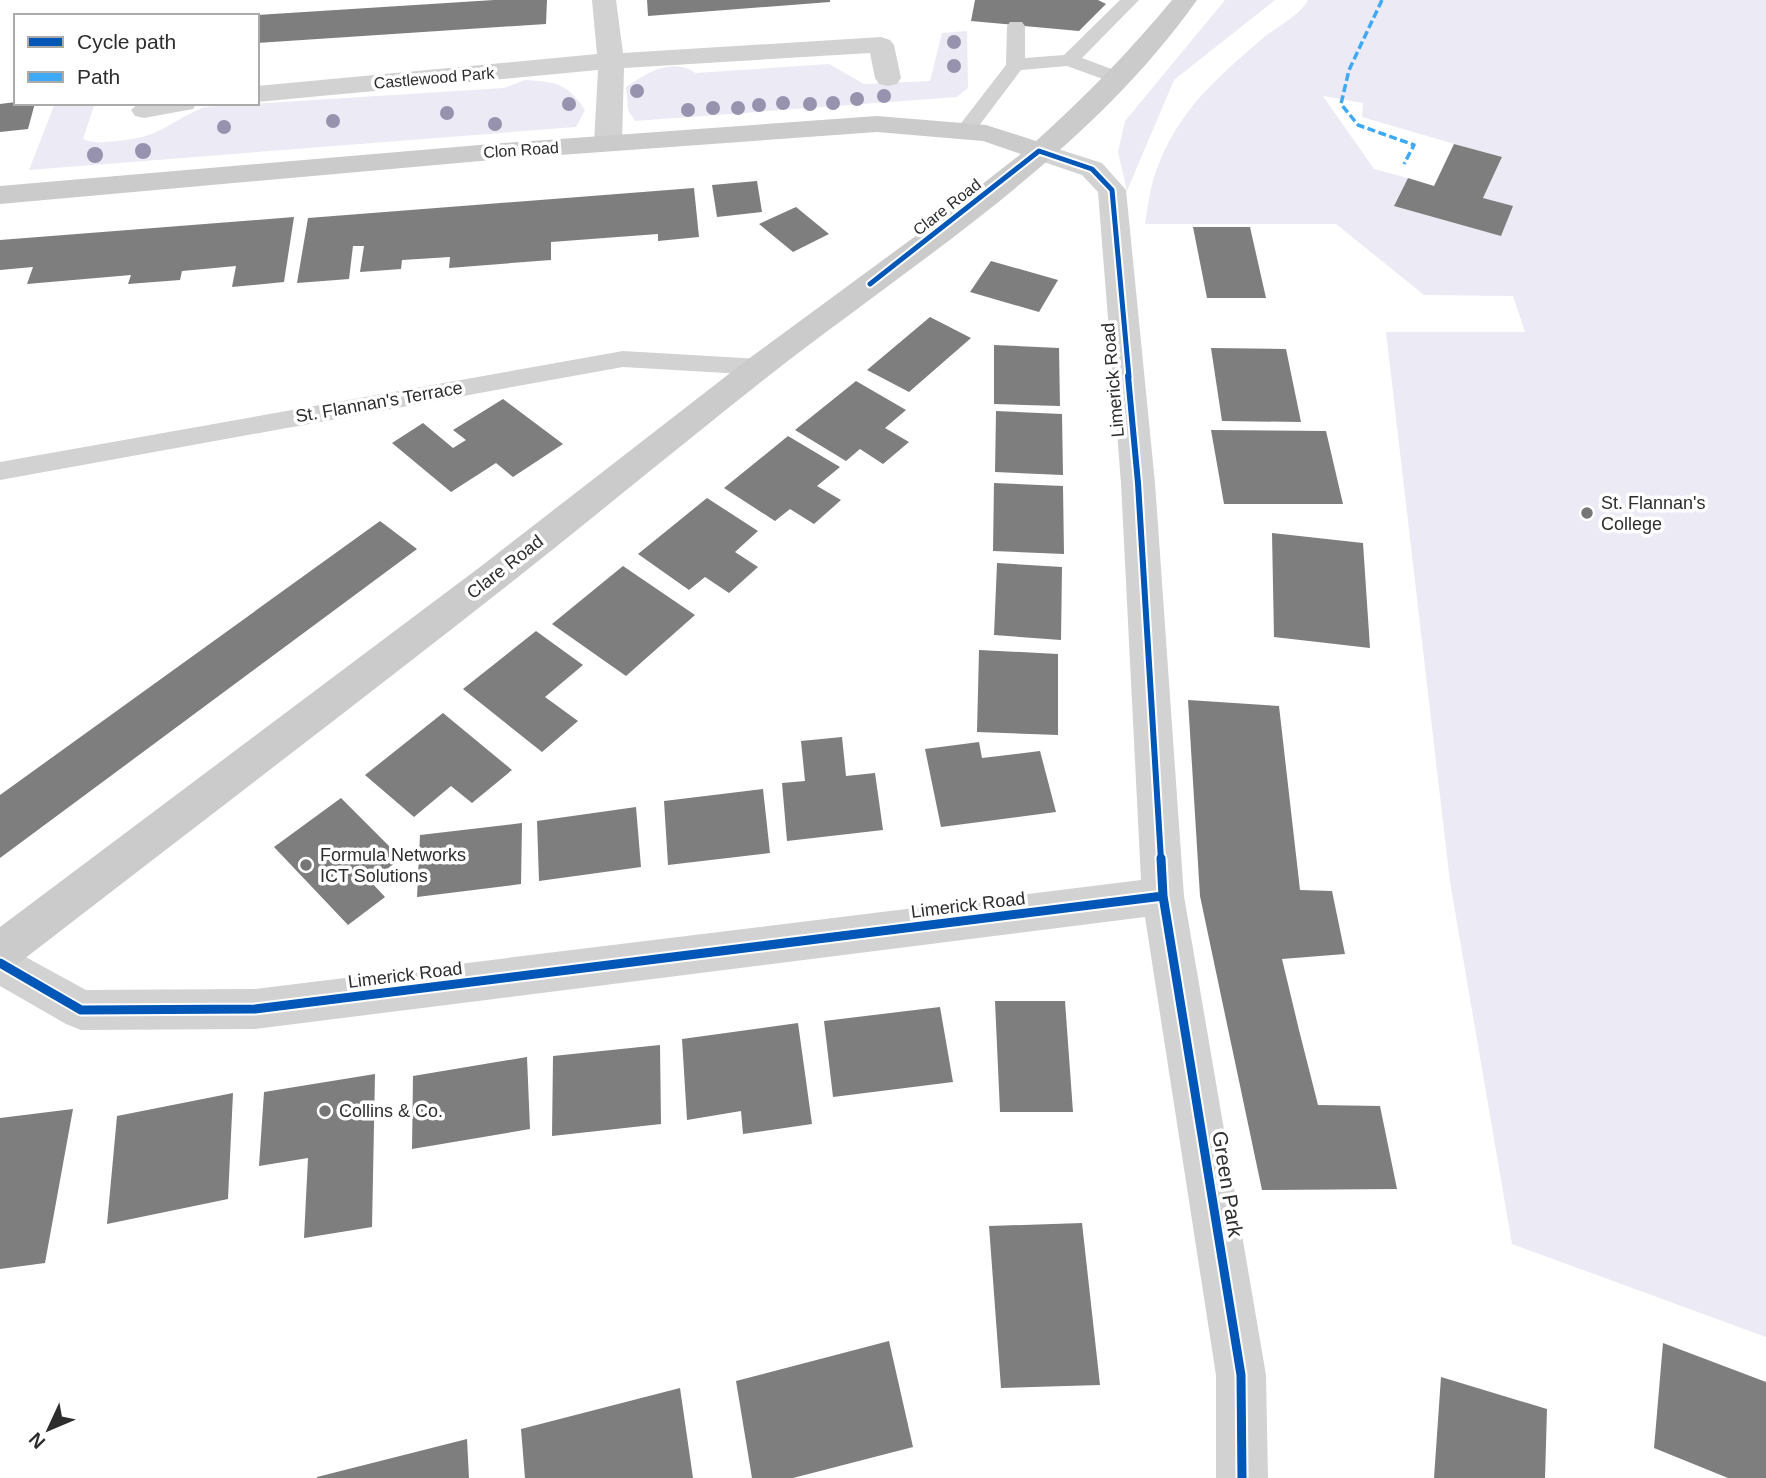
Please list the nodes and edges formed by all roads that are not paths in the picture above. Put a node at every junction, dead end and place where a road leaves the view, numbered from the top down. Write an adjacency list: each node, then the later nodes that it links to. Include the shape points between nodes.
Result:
1 (604, 0): 6 (street)
2 (1130, 0): 5 (lane)
3 (1185, 0): 9 (main road, Clare Road)
4 (1016, 26): 7 (lane)
5 (1069, 60): 7 (lane); 9 (lane)
6 (611, 61): 8 (street, Castlewood Park, via 881,45); 10 (street, Castlewood Park); 14 (street)
7 (1016, 65): 13 (lane)
8 (888, 78)
9 (1118, 78): 15 (main road, Clare Road)
10 (259, 94)
11 (173, 105): 12 (street)
12 (144, 110)
13 (965, 131): 14 (main road, Clon Road, via 877,124); 15 (main road, Clon Road, via 986,133)
14 (608, 143): 16 (main road, Clon Road)
15 (1039, 151): 17 (main road, Clare Road); 19 (street, Limerick Road, via 1092,169 1112,190 1138,483)
16 (0, 195)
17 (760, 367): 18 (lane, St. Flannan's Terrace, via 623,359); 20 (main road, Clare Road)
18 (0, 471)
19 (1163, 897): 21 (street, Limerick Road, via 256,1009 81,1010); 22 (street, Green Park, via 1241,1375)
20 (0, 952)
21 (0, 963)
22 (1242, 1478)

